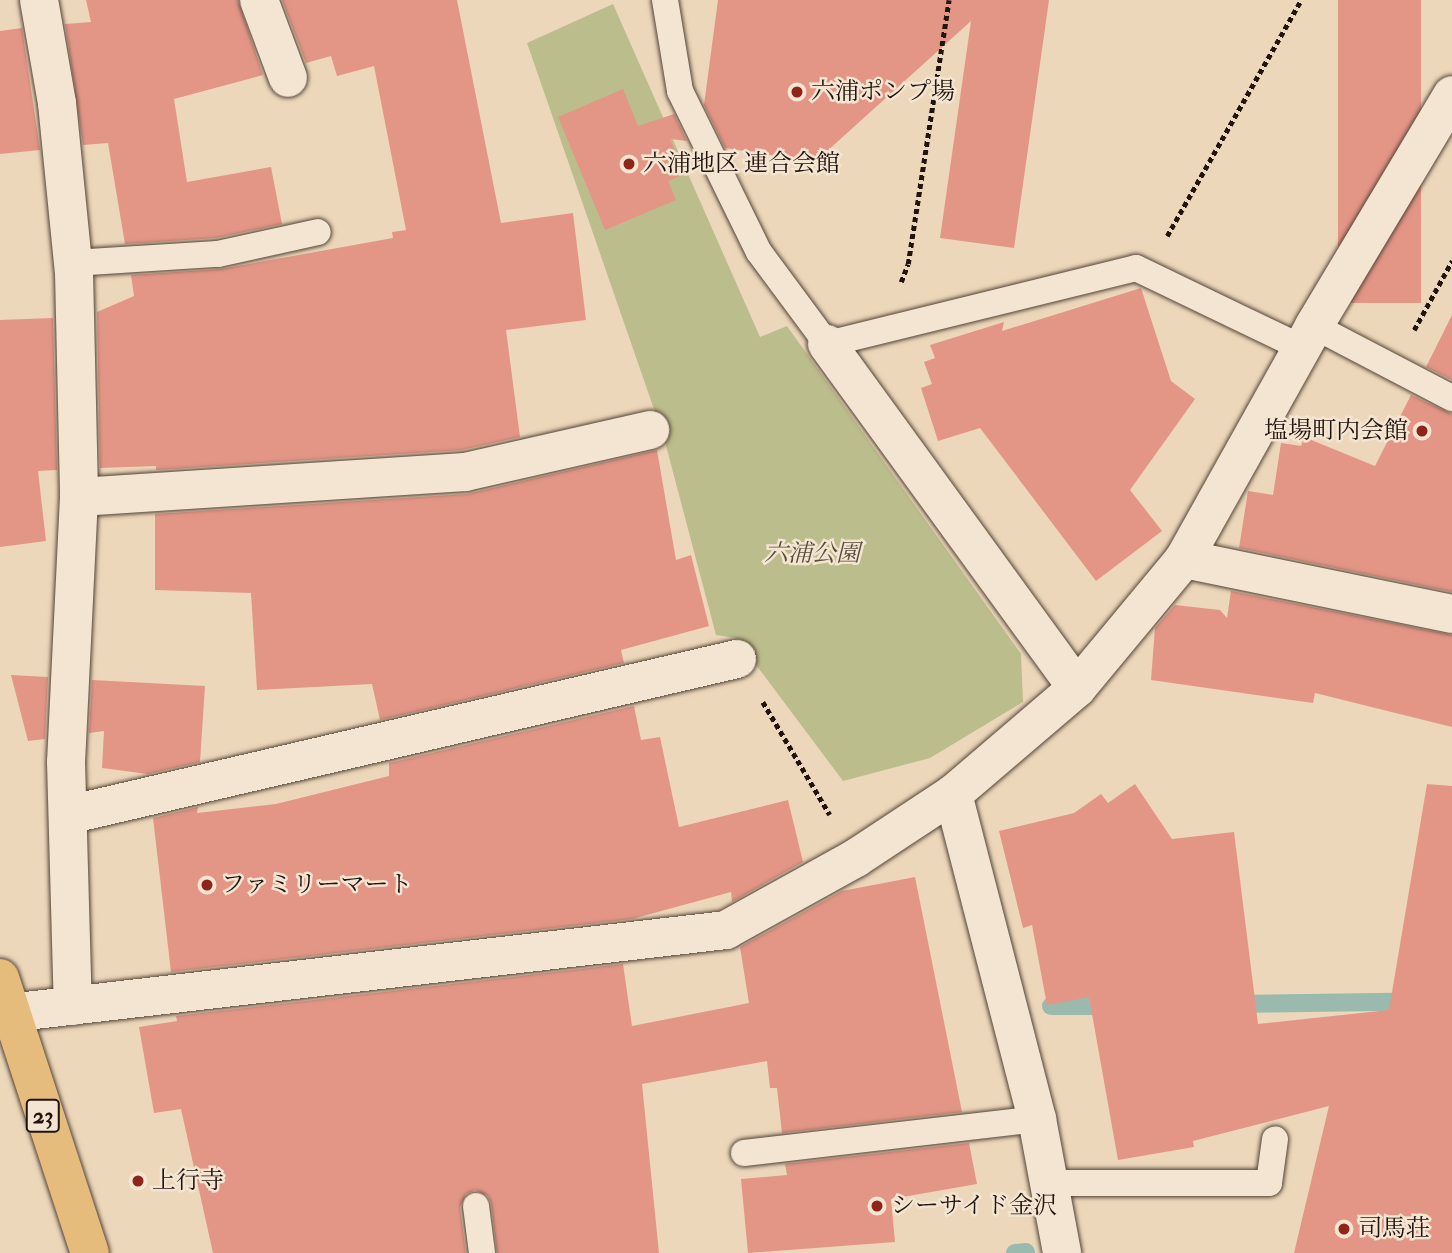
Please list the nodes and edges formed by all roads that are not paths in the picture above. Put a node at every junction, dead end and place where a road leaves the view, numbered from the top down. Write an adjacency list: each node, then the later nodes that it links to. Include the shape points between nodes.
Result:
1 (39, 0): 7 (street, via 57,103)
2 (259, 0): 4 (street)
3 (665, 0): 9 (lane, via 680,91 759,251)
4 (288, 78)
5 (1448, 113): 8 (street)
6 (317, 232): 7 (lane, via 218,254)
7 (73, 263): 12 (street)
8 (1308, 337): 9 (lane, via 1136,268); 10 (lane, via 1393,367); 13 (street)
9 (827, 344): 16 (street)
10 (1452, 398)
11 (649, 430): 12 (street, via 466,472)
12 (79, 497): 18 (street)
13 (1184, 559): 14 (street); 16 (street)
14 (1452, 614)
15 (737, 659): 18 (street)
16 (1077, 688): 17 (street)
17 (953, 794): 20 (street, via 856,858 726,930); 21 (street)
18 (68, 815): 20 (street)
19 (5, 996): 20 (street); 26 (main road, 23)
20 (73, 1006)
21 (1037, 1119): 23 (lane); 24 (street)
22 (1275, 1139): 24 (lane, via 1269,1183)
23 (744, 1153)
24 (1052, 1183): 28 (street)
25 (477, 1206): 27 (lane)
26 (90, 1253)
27 (482, 1253)
28 (1062, 1253)

